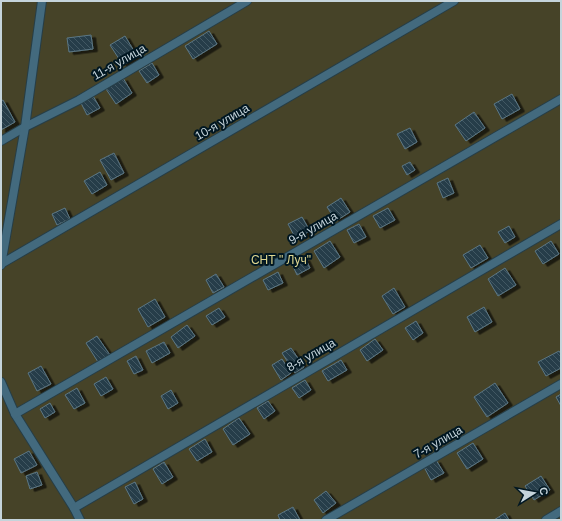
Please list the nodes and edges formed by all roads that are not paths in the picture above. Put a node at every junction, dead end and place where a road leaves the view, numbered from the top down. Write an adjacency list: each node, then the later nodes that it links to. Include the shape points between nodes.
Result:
1 (42, 1): 5 (street)
2 (247, 1): 5 (street, 11-я улица, via 79,100)
3 (454, 1): 8 (street, 10-я улица)
4 (561, 99): 11 (street, 9-я улица)
5 (25, 127): 6 (street, 11-я улица); 8 (street)
6 (1, 141)
7 (561, 224): 12 (street, 8-я улица)
8 (1, 264)
9 (1, 382): 11 (street)
10 (561, 384): 15 (street, 7-я улица)
11 (15, 414): 12 (street)
12 (74, 508): 14 (street)
13 (561, 511): 16 (street)
14 (80, 520)
15 (326, 520)
16 (546, 520)

